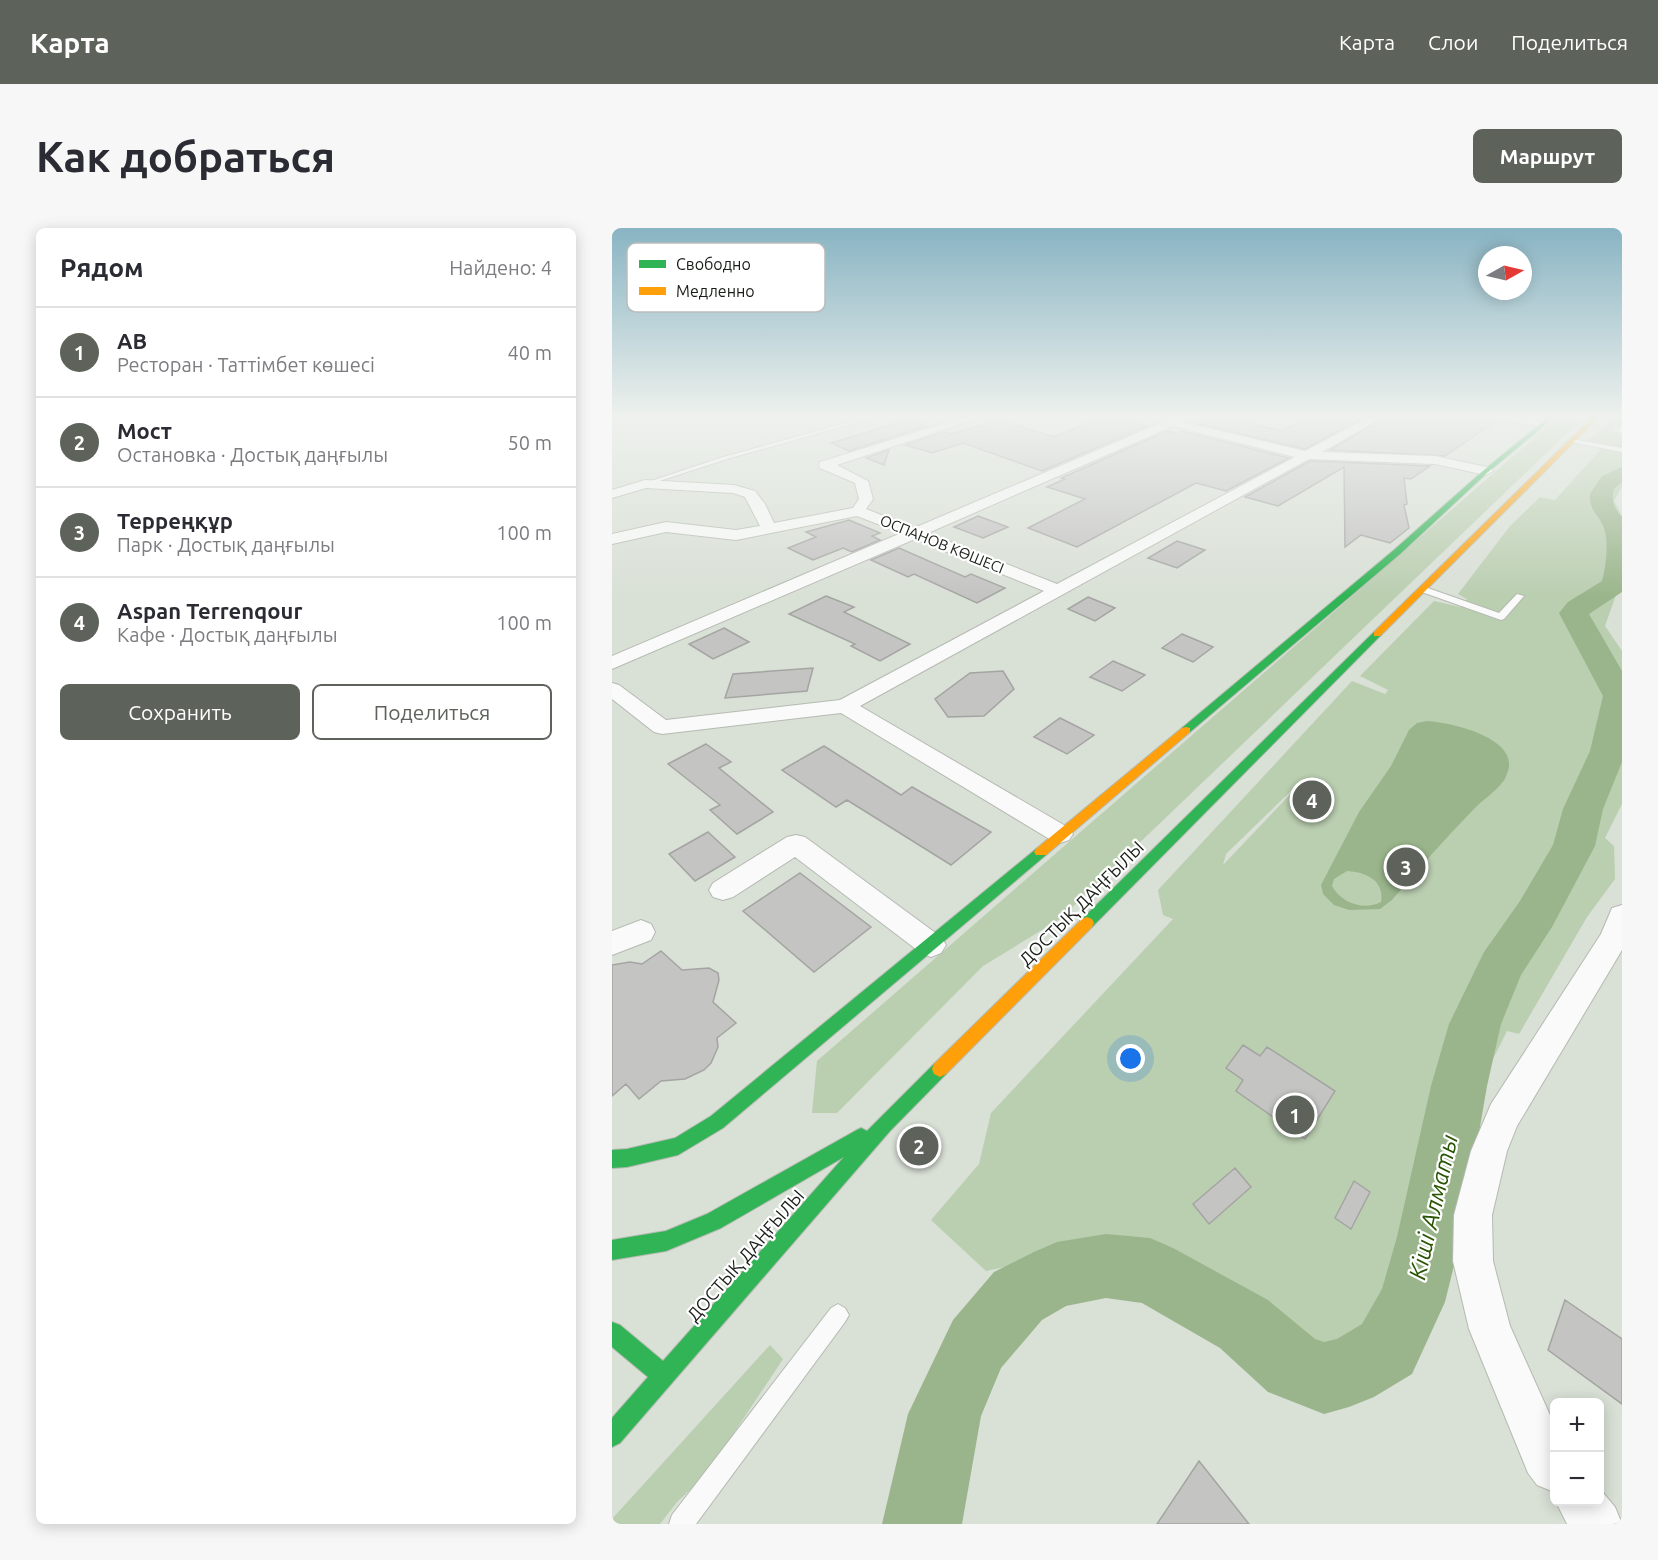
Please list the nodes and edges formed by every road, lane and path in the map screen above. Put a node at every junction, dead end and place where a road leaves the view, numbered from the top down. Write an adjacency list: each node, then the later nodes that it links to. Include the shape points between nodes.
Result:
1 (668, 476): 7 (lane)
2 (851, 476): 9 (street, via 861,481 866,498)
3 (1045, 476): 11 (street)
4 (1265, 476): 14 (street)
5 (1480, 476): 19 (main road, via 1397,552)
6 (1536, 476): 13 (main road, ДОСТЫҚ ДАҢҒЫЛЫ)
7 (645, 484): 8 (street); 10 (street, via 734,489 750,494)
8 (612, 495)
9 (858, 511): 10 (street, ОСПАНОВ КӨШЕСІ); 11 (street, ОСПАНОВ КӨШЕСІ)
10 (769, 528): 12 (street, ОСПАНОВ КӨШЕСІ, via 736,535 666,527)
11 (911, 533): 14 (street, ОСПАНОВ КӨШЕСІ); 16 (street)
12 (612, 539)
13 (1422, 589): 15 (lane, via 1501,616); 25 (main road, ДОСТЫҚ ДАҢҒЫЛЫ)
14 (1057, 590): 18 (street)
15 (1520, 596)
16 (612, 663)
17 (612, 689): 18 (street, via 662,727)
18 (844, 706): 19 (street)
19 (1060, 834): 24 (main road)
20 (723, 890): 24 (street, via 796,844)
21 (1622, 916): 32 (street, via 1614,938 1503,1116 1489,1151 1473,1215 1473,1261 1490,1329)
22 (641, 932): 23 (street)
23 (612, 943)
24 (931, 945): 26 (main road, via 717,1122 678,1146)
25 (884, 1125): 27 (main road, via 714,1221 666,1241); 30 (main road, ДОСТЫҚ ДАҢҒЫЛЫ)
26 (612, 1159)
27 (612, 1250)
28 (838, 1315): 34 (lane)
29 (612, 1333): 30 (main road)
30 (664, 1376): 31 (main road, ДОСТЫҚ ДАҢҒЫЛЫ)
31 (612, 1435)
32 (1550, 1463)
33 (1583, 1506): 35 (street)
34 (681, 1524)
35 (1598, 1524)

